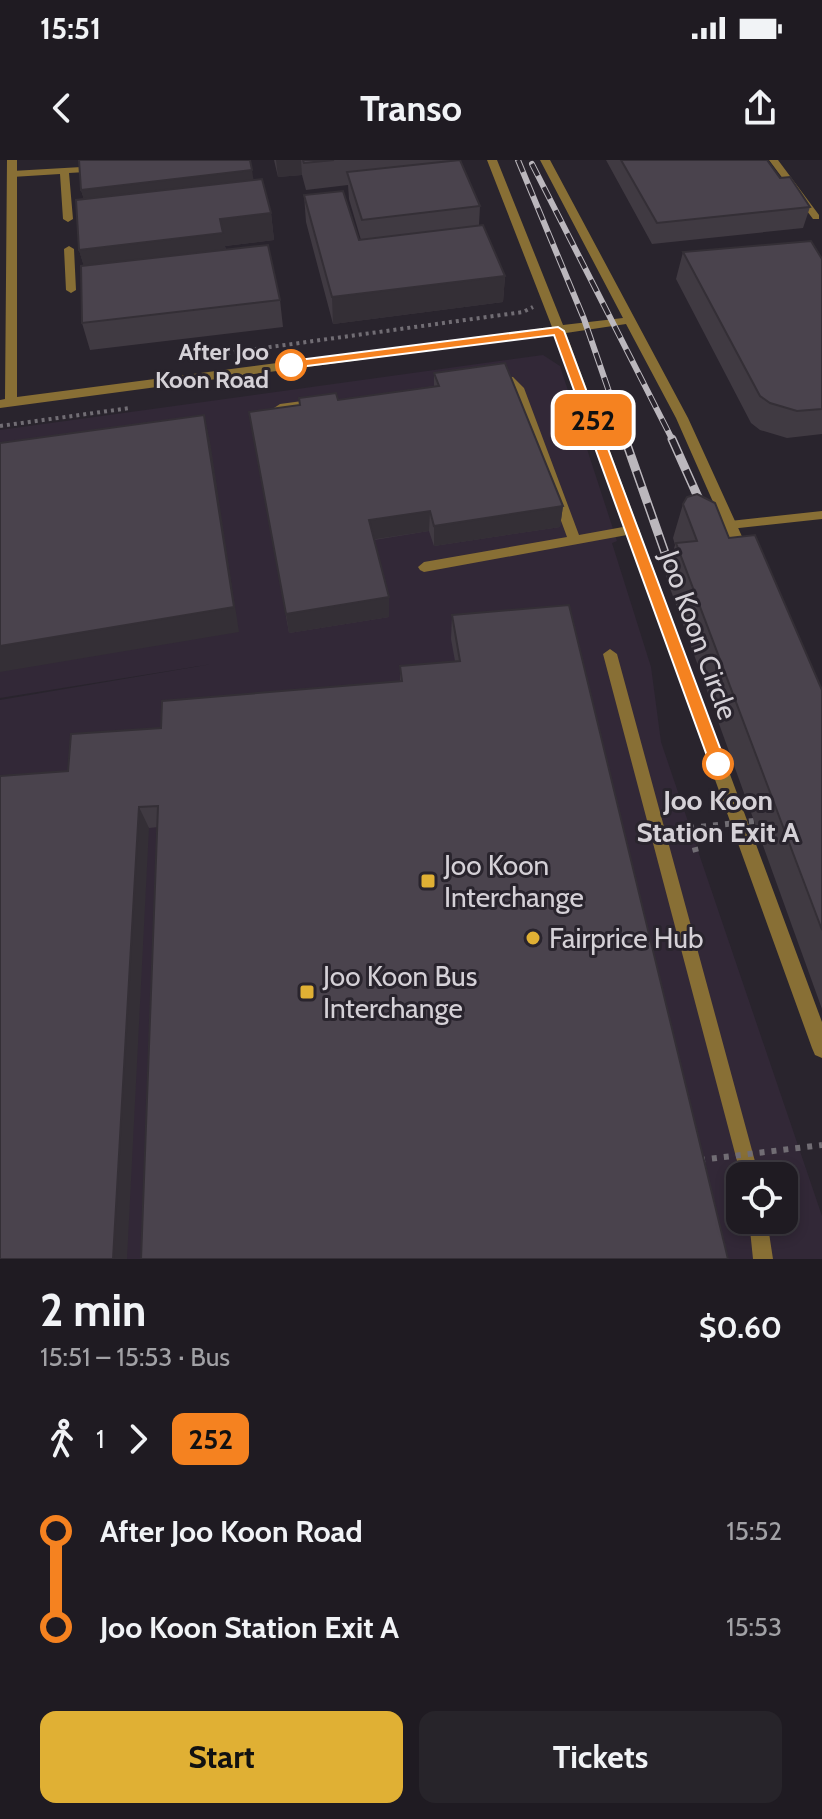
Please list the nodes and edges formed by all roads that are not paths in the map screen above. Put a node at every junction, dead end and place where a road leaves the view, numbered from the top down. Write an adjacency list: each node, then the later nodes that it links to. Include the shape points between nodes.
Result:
1 (12, 160): 7 (street)
2 (492, 160): 13 (street, Joo Koon Circle)
3 (545, 160): 12 (street)
4 (773, 160): 8 (lane)
5 (110, 167): 6 (lane)
6 (64, 173): 7 (lane); 9 (lane)
7 (12, 174): 16 (street)
8 (816, 217)
9 (68, 219)
10 (69, 249): 11 (lane)
11 (71, 290)
12 (632, 320): 13 (street); 19 (street)
13 (558, 331): 16 (street); 20 (street, Joo Koon Circle)
14 (485, 381): 21 (lane, via 509,380 518,388)
15 (327, 401): 17 (lane)
16 (6, 404)
17 (280, 408)
18 (822, 515): 19 (lane)
19 (730, 525): 22 (street)
20 (634, 530): 21 (lane); 25 (street, Joo Koon Circle)
21 (575, 541): 23 (lane)
22 (746, 562)
23 (424, 567)
24 (610, 654): 26 (lane)
25 (822, 1048)
26 (746, 1162)
27 (760, 1234): 28 (lane)
28 (763, 1259)

